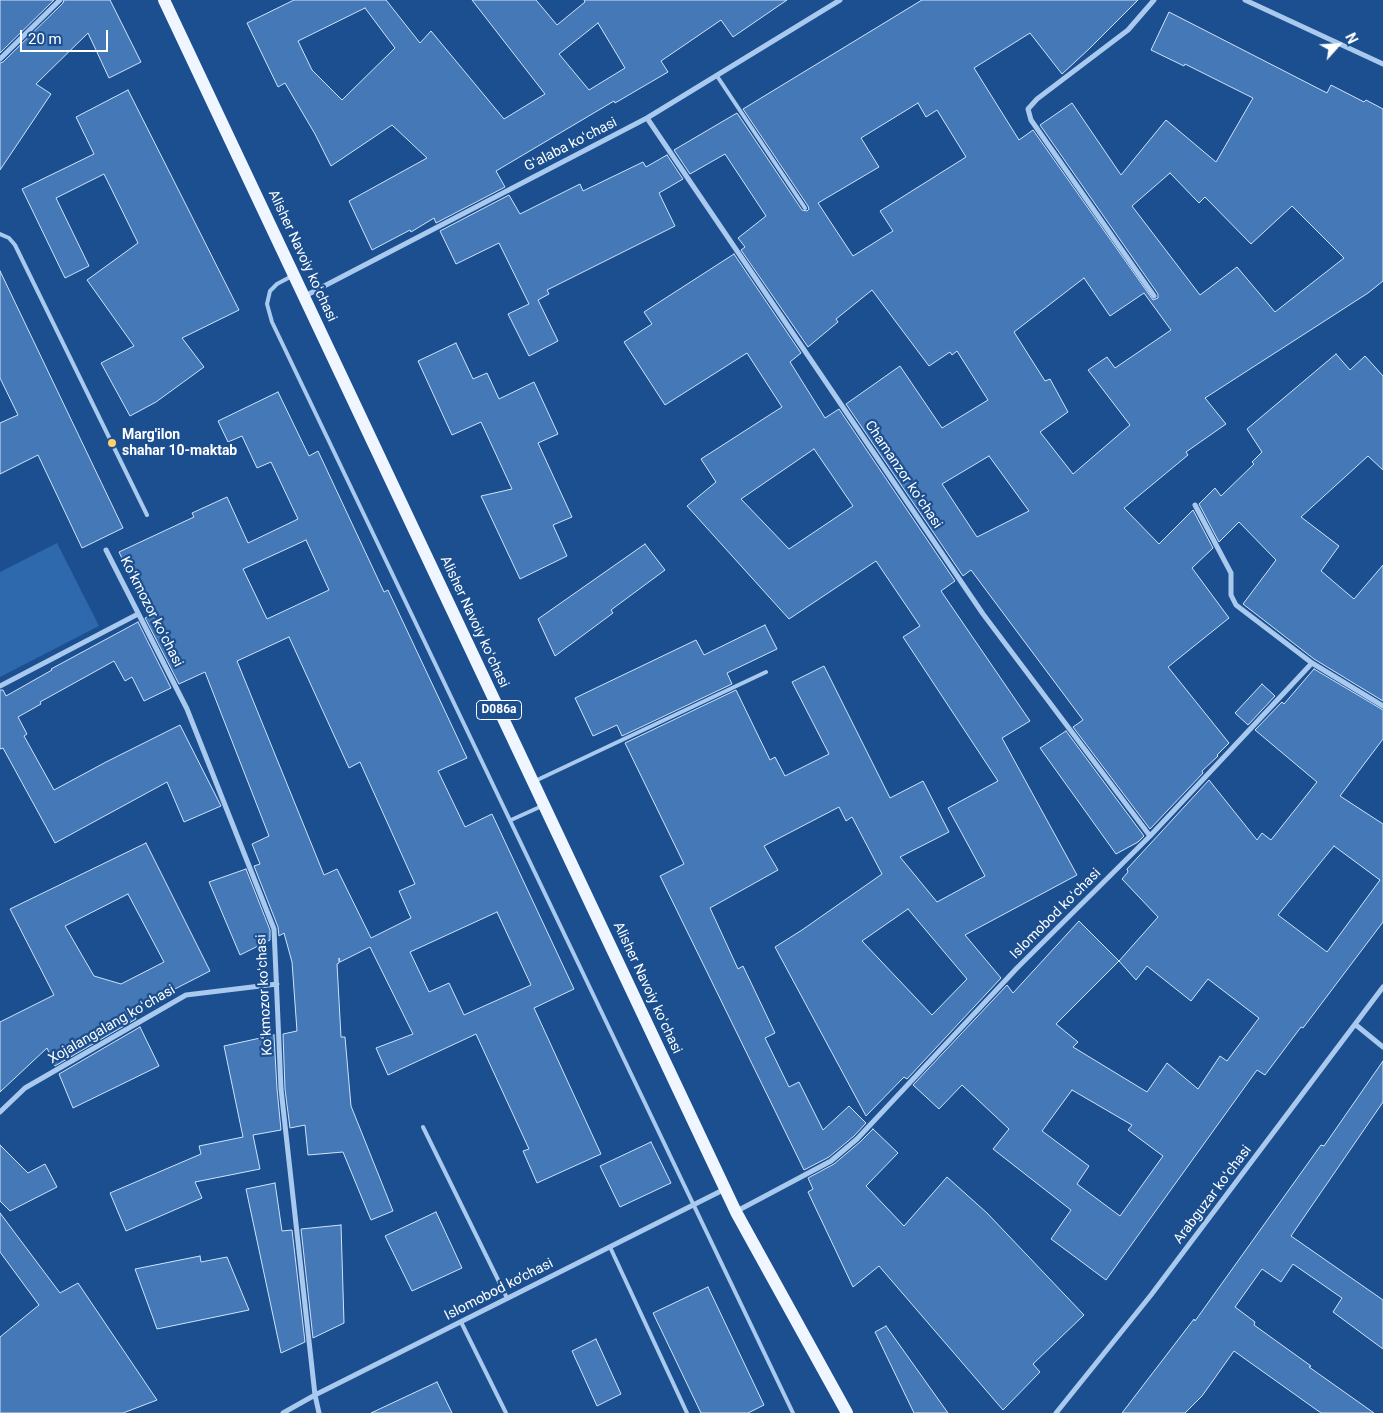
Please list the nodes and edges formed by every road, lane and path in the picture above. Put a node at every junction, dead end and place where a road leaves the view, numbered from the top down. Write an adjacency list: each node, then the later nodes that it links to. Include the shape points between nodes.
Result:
1 (60, 0): 6 (street)
2 (164, 0): 12 (main road, Alisher Navoiy koʻchasi / D086a)
3 (840, 0): 8 (street, Gʻalaba koʻchasi)
4 (1154, 0): 14 (street, via 1128,30 1028,109 1031,120)
5 (1244, 0): 7 (street)
6 (0, 59)
7 (1383, 64)
8 (717, 76): 9 (street, Gʻalaba koʻchasi); 10 (lane)
9 (647, 118): 13 (street, Gʻalaba koʻchasi); 26 (street, Chamanzor koʻchasi, via 983,614)
10 (805, 208)
11 (0, 234): 16 (lane, via 15,246)
12 (294, 275): 13 (main road, Alisher Navoiy koʻchasi / D086a); 25 (lane, via 270,291 267,304 272,322)
13 (304, 296): 23 (main road, Alisher Navoiy koʻchasi / D086a)
14 (1154, 296)
15 (1196, 505): 19 (street, via 1231,573 1231,595 1236,604)
16 (147, 515)
17 (106, 550): 18 (street, Koʻkmozor koʻchasi)
18 (138, 614): 21 (street); 27 (street, Koʻkmozor koʻchasi, via 187,708 274,929)
19 (1312, 663): 22 (street); 26 (street, Islomobod koʻchasi)
20 (766, 672): 23 (lane)
21 (0, 686)
22 (1383, 706)
23 (534, 782): 24 (main road, Alisher Navoiy koʻchasi / D086a)
24 (544, 805): 25 (lane); 33 (main road, Alisher Navoiy koʻchasi / D086a)
25 (511, 820): 34 (lane)
26 (1150, 836): 35 (street, Islomobod koʻchasi, via 1017,968 857,1138 831,1161)
27 (277, 984): 31 (street, Xojalangalang koʻchasi, via 186,995 25,1088); 39 (street, Koʻkmozor koʻchasi, via 281,1089)
28 (1383, 987): 29 (street, Arabguzar koʻchasi)
29 (1356, 1025): 30 (street); 46 (street, Arabguzar koʻchasi, via 1152,1295)
30 (1383, 1047)
31 (0, 1112)
32 (423, 1126): 37 (lane)
33 (726, 1189): 34 (street, Islomobod ko‘chasi); 35 (main road, Alisher Navoiy koʻchasi / D086a)
34 (694, 1205): 36 (street, Islomobod ko‘chasi); 44 (lane)
35 (736, 1212): 45 (main road, Alisher Navoiy koʻchasi / D086a)
36 (610, 1247): 37 (street, Islomobod ko‘chasi); 43 (lane)
37 (507, 1298): 38 (street, Islomobod ko‘chasi)
38 (461, 1322): 39 (street, Islomobod ko‘chasi); 42 (lane)
39 (315, 1395): 40 (street, Islomobod ko‘chasi); 41 (street, Koʻkmozor koʻchasi)
40 (283, 1413)
41 (319, 1413)
42 (506, 1413)
43 (687, 1413)
44 (793, 1413)
45 (847, 1413)
46 (1056, 1413)

